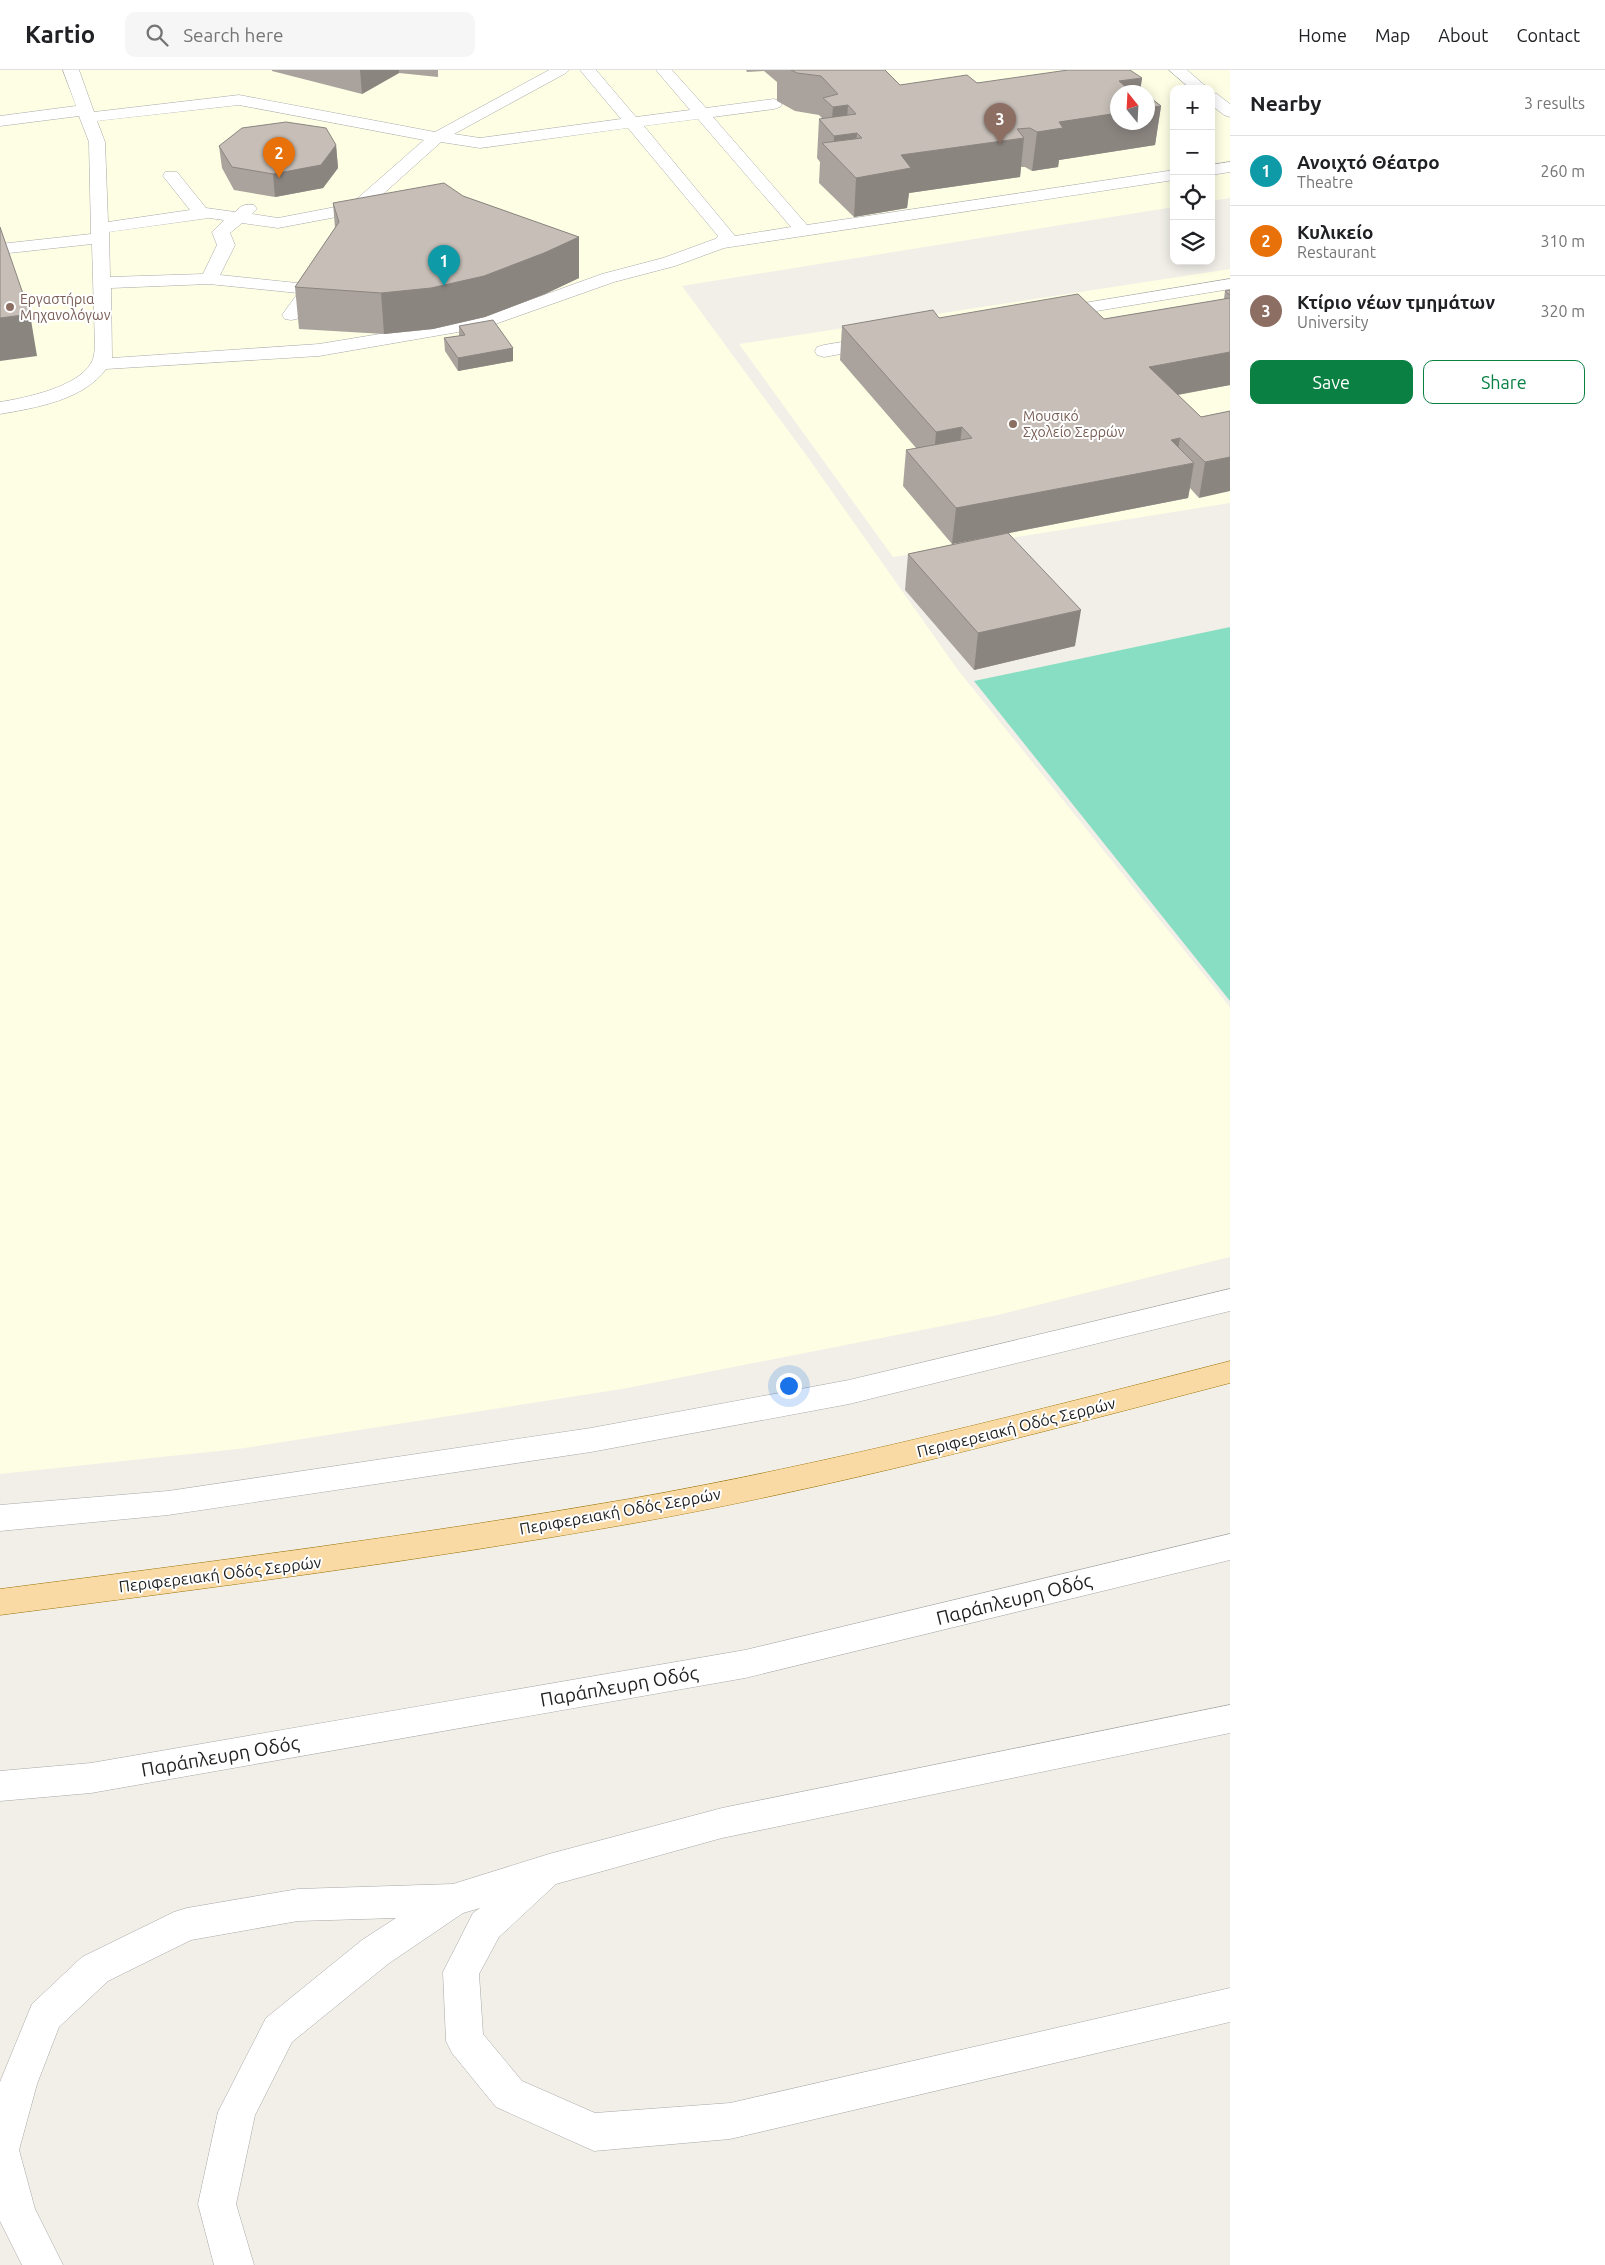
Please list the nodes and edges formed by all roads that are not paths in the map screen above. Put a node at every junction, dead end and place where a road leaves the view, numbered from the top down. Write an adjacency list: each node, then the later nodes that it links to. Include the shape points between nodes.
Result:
1 (71, 70): 11 (street)
2 (561, 70): 14 (street)
3 (588, 70): 13 (street)
4 (664, 70): 10 (street)
5 (1177, 70): 6 (street)
6 (1196, 85)
7 (1215, 100): 9 (street)
8 (774, 104): 10 (street)
9 (1230, 112)
10 (701, 113): 13 (street); 22 (street)
11 (88, 114): 12 (street); 14 (street, via 239,100); 23 (street, via 97,142)
12 (0, 121)
13 (632, 123): 14 (street, via 480,143); 24 (street, via 727,236)
14 (437, 137): 21 (street, via 357,208 278,223)
15 (1230, 167): 16 (street)
16 (1215, 169)
17 (171, 176): 20 (street)
18 (1170, 177): 22 (street)
19 (255, 202): 21 (street)
20 (202, 214): 21 (street); 23 (street)
21 (240, 216): 26 (street, via 221,232 226,245)
22 (803, 231): 24 (street)
23 (100, 233): 25 (street); 27 (street)
24 (721, 243): 33 (street, via 669,262 608,278 487,322 320,350)
25 (0, 249)
26 (210, 279): 27 (street); 29 (street, via 310,289)
27 (102, 283): 33 (street, via 104,348)
28 (1230, 284): 30 (street)
29 (291, 315)
30 (1037, 316)
31 (892, 340): 32 (street)
32 (824, 351)
33 (100, 364): 34 (street, via 74,386 26,403)
34 (0, 408)
35 (1230, 1300): 37 (street, via 849,1392 591,1440 168,1503)
36 (1230, 1372): 39 (main road, Περιφερειακή Οδός Σερρών, via 863,1464 631,1511 350,1557)
37 (0, 1518)
38 (1230, 1547): 41 (street, Παράπλευρη Οδός, via 745,1664 90,1778)
39 (0, 1602)
40 (1230, 1719): 42 (street, via 722,1823)
41 (0, 1786)
42 (549, 1870): 43 (street); 44 (street, via 486,1925 461,1972 466,2041 509,2094 594,2132 730,2121)
43 (453, 1900): 45 (street, via 298,1905 187,1924 95,1969 45,2016 18,2084 0,2150 16,2215); 46 (street, via 375,1952 279,2030 237,2112 217,2204)
44 (1230, 2005)
45 (43, 2265)
46 (234, 2265)

